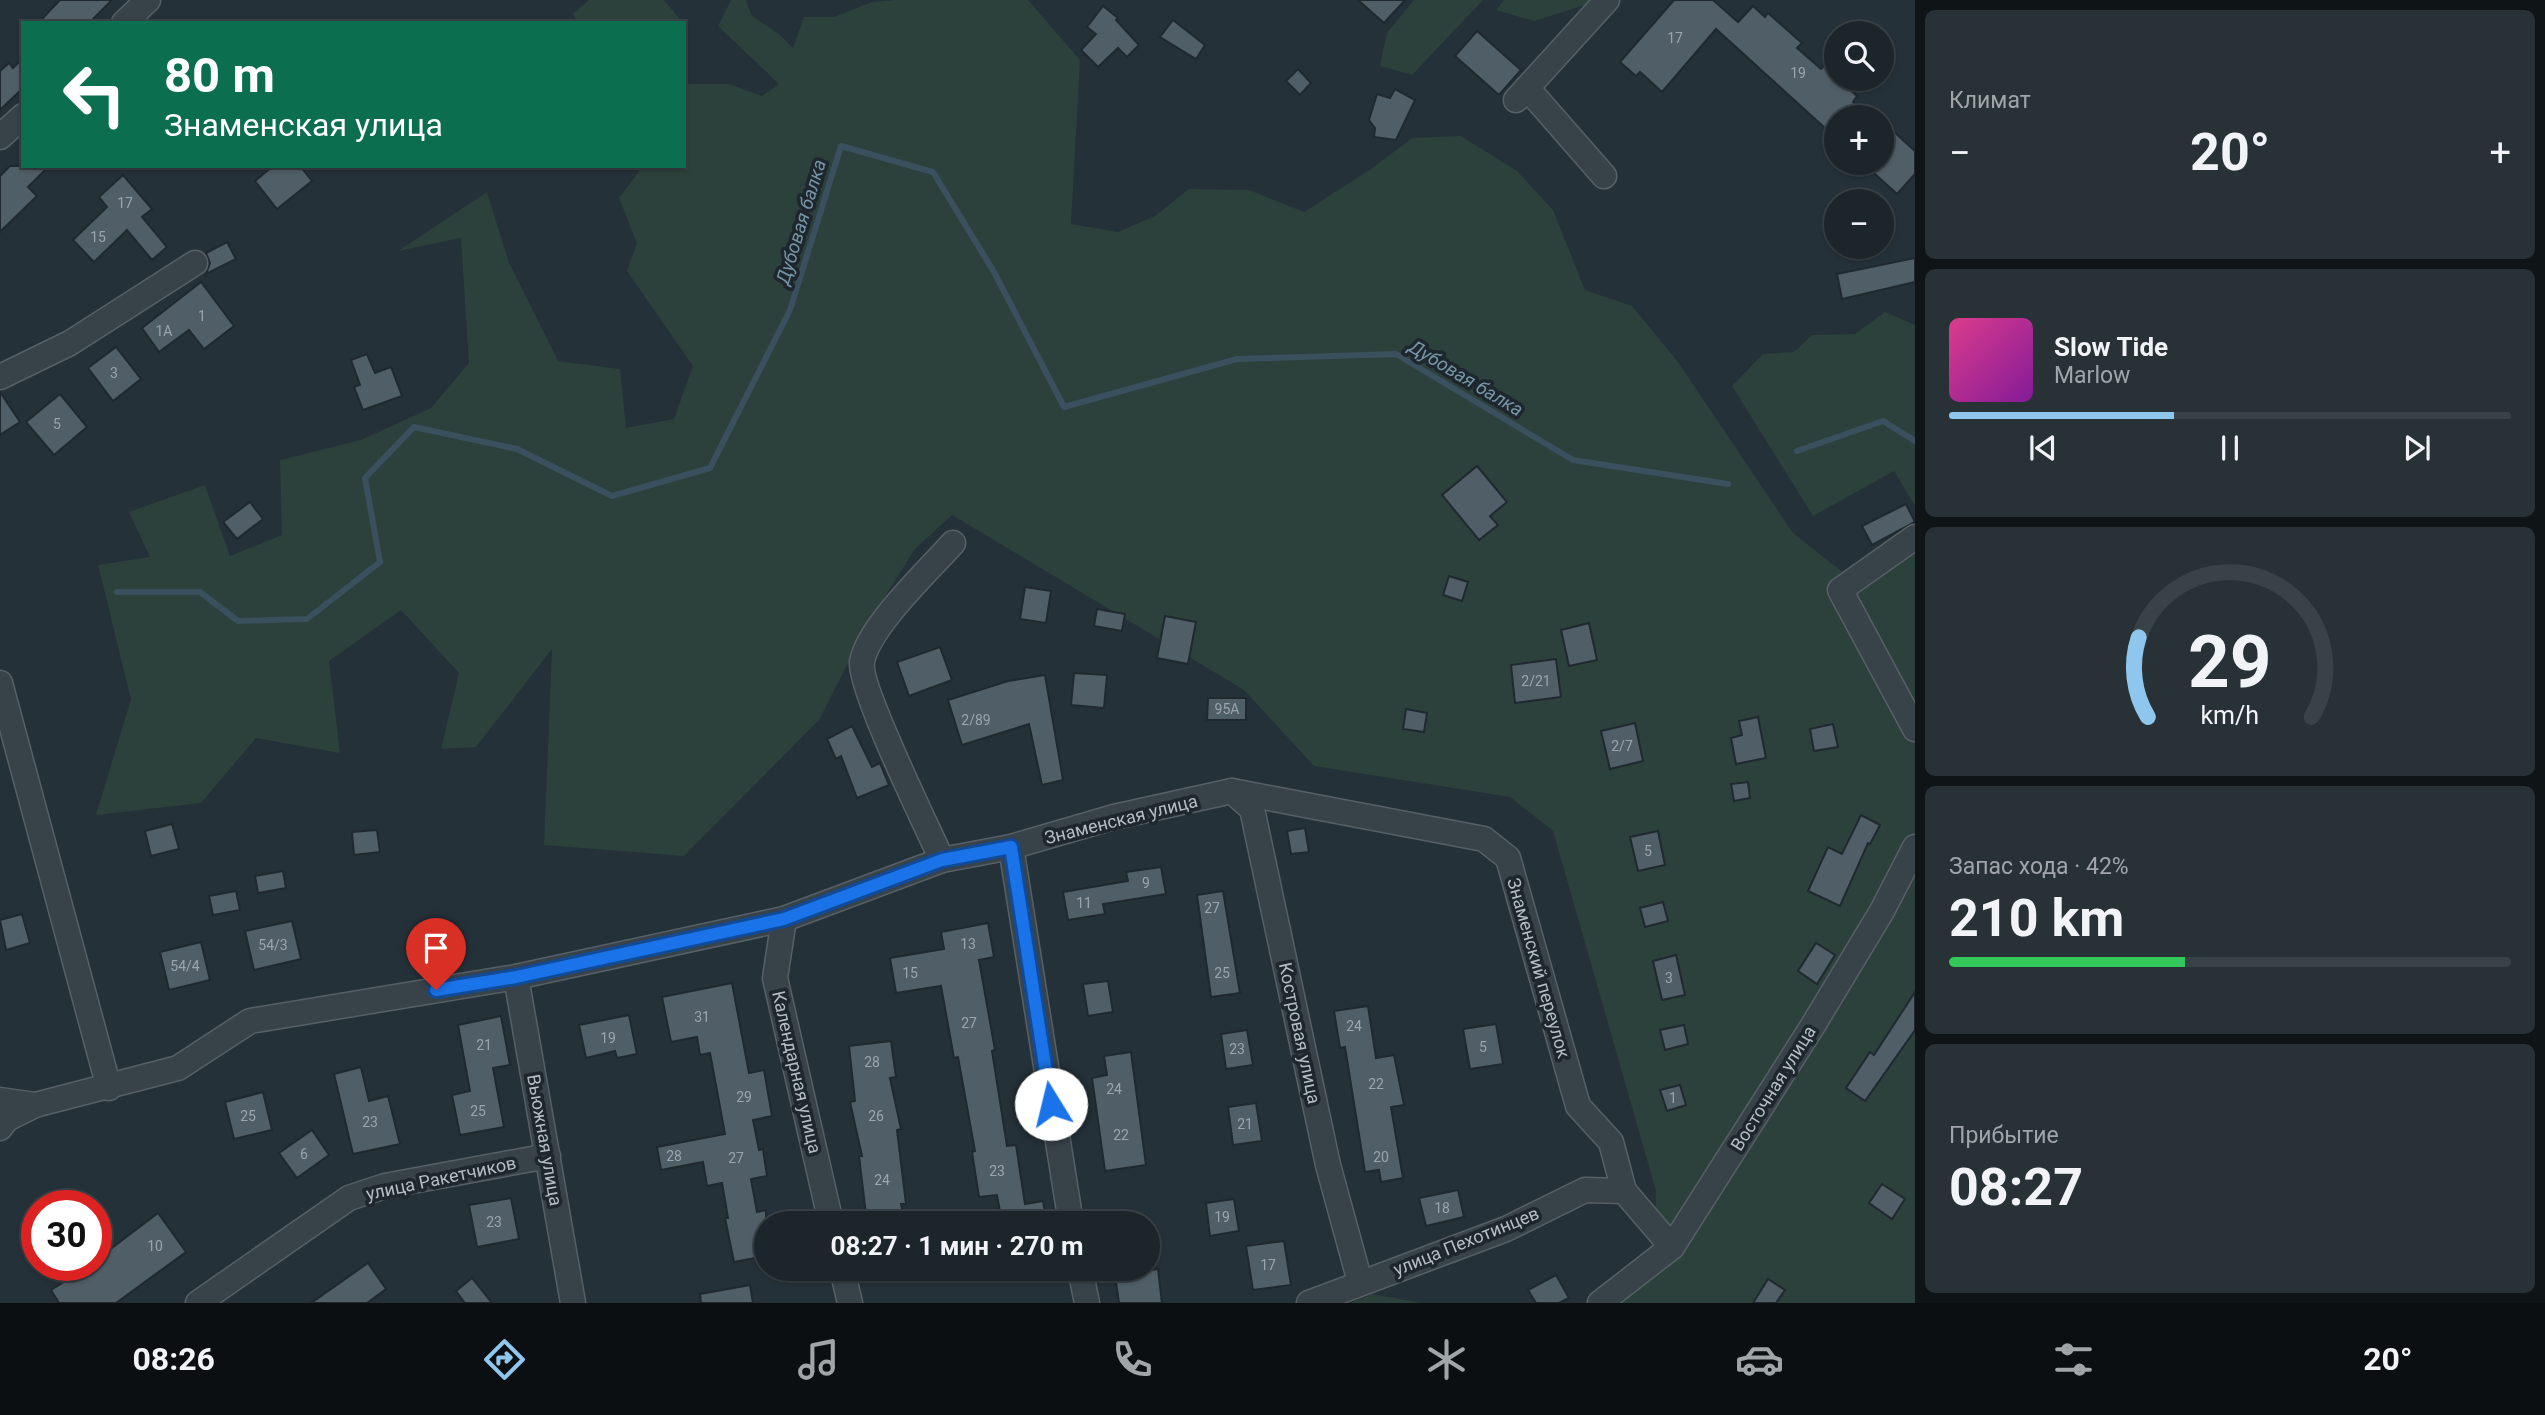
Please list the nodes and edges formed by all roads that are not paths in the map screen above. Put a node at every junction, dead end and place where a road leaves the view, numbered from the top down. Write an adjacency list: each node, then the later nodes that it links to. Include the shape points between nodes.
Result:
1 (148, 0): 3 (street)
2 (1607, 0): 6 (street, via 1522,94)
3 (126, 21)
4 (21, 118): 5 (street)
5 (0, 137)
6 (1604, 176)
7 (195, 263): 8 (street, via 70,344)
8 (0, 377)
9 (1915, 537): 12 (street, via 1840,590)
10 (953, 543): 16 (street, via 885,617 862,662 870,697)
11 (0, 683): 19 (street)
12 (1915, 729)
13 (1232, 791): 14 (street, Знаменская улица, via 1114,817); 24 (street, Знаменский переулок, via 1484,839 1508,858 1578,1106 1611,1142); 30 (street, Костровая улица, via 1252,809 1328,1165)
14 (1011, 847): 16 (street, Знаменская улица); 26 (street)
15 (1915, 847): 27 (street, Восточная улица, via 1812,1027)
16 (942, 860): 17 (street, Знаменская улица)
17 (784, 919): 18 (street, Знаменская улица); 25 (street, Календарная улица, via 775,978)
18 (516, 977): 19 (street, Знаменская улица, via 250,1021 178,1068); 23 (street, Вьюжная улица)
19 (109, 1088): 21 (street, Знаменская улица)
20 (0, 1100): 21 (street, Знаменская улица)
21 (35, 1105): 22 (street, via 7,1119)
22 (0, 1128)
23 (548, 1156): 31 (street, улица Ракетчиков, via 385,1186 349,1198); 32 (street, Вьюжная улица)
24 (1624, 1191): 27 (street, Знаменский переулок); 30 (street, улица Пехотинцев, via 1585,1190 1506,1229)
25 (828, 1211)
26 (1070, 1211)
27 (1672, 1247): 36 (street, Восточная улица)
28 (845, 1281): 33 (street)
29 (1082, 1281): 34 (street)
30 (1360, 1282): 35 (street, улица Пехотинцев)
31 (198, 1303)
32 (573, 1303)
33 (850, 1303)
34 (1087, 1303)
35 (1309, 1303)
36 (1600, 1303)

